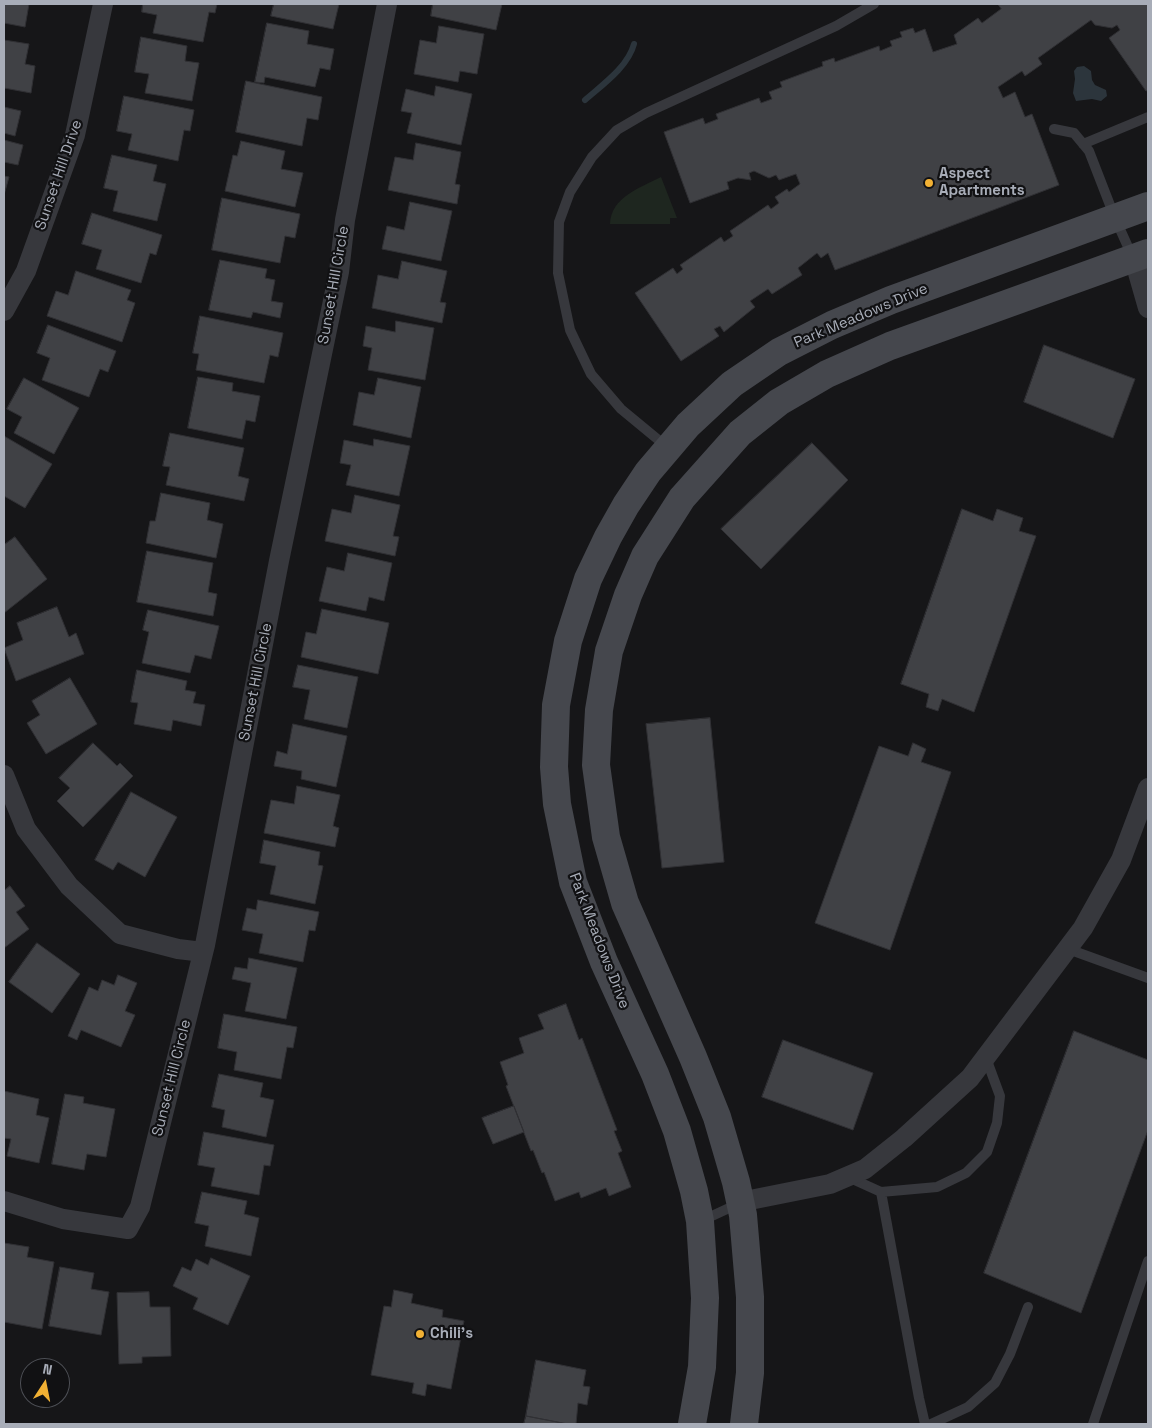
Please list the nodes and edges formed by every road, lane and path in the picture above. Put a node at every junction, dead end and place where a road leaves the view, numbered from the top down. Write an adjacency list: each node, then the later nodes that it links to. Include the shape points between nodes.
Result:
1 (103, 4): 11 (street, Sunset Hill Drive, via 75,135 26,271)
2 (387, 4): 16 (street, Sunset Hill Circle, via 345,220 339,272)
3 (874, 4): 12 (lane, via 836,26 655,109 617,130 592,157 570,192 559,222 558,273 570,330 591,374 621,409)
4 (1148, 117): 6 (lane)
5 (1054, 130): 6 (lane, via 1074,133)
6 (1083, 144): 8 (lane, via 1089,151)
7 (1148, 206): 8 (main road, Park Meadows Drive)
8 (1115, 218): 9 (lane); 12 (main road, Park Meadows Drive, via 891,300 779,352 732,384)
9 (1141, 256): 10 (street); 22 (main road, via 890,346 826,374 779,402 740,433 682,498 645,556 628,595 609,651 598,710 596,765 606,837 625,903 694,1057 717,1117)
10 (1148, 308)
11 (4, 311)
12 (668, 448): 23 (main road, Park Meadows Drive, via 626,505 588,579 568,641 556,705 554,767 557,804 573,882 677,1131)
13 (4, 775): 16 (street, via 26,829 69,886 120,934)
14 (1148, 788): 15 (street, via 1121,860)
15 (1068, 949): 17 (lane); 18 (street)
16 (203, 952): 21 (street, Sunset Hill Circle, via 147,1181 140,1206 128,1229 63,1219)
17 (1148, 978)
18 (985, 1057): 19 (street, via 970,1078 904,1138 864,1169); 20 (lane, via 1000,1096 997,1123 987,1152 966,1173 937,1187)
19 (847, 1177): 20 (lane); 22 (street, via 830,1184)
20 (881, 1192): 28 (lane)
21 (4, 1201)
22 (740, 1202): 23 (lane); 27 (main road, via 750,1297 750,1372)
23 (700, 1221): 26 (main road, Park Meadows Drive, via 705,1306 702,1367)
24 (1148, 1261): 30 (lane)
25 (1028, 1307): 29 (lane, via 995,1383 968,1407)
26 (692, 1424)
27 (744, 1424)
28 (925, 1424)
29 (931, 1424)
30 (1093, 1424)

